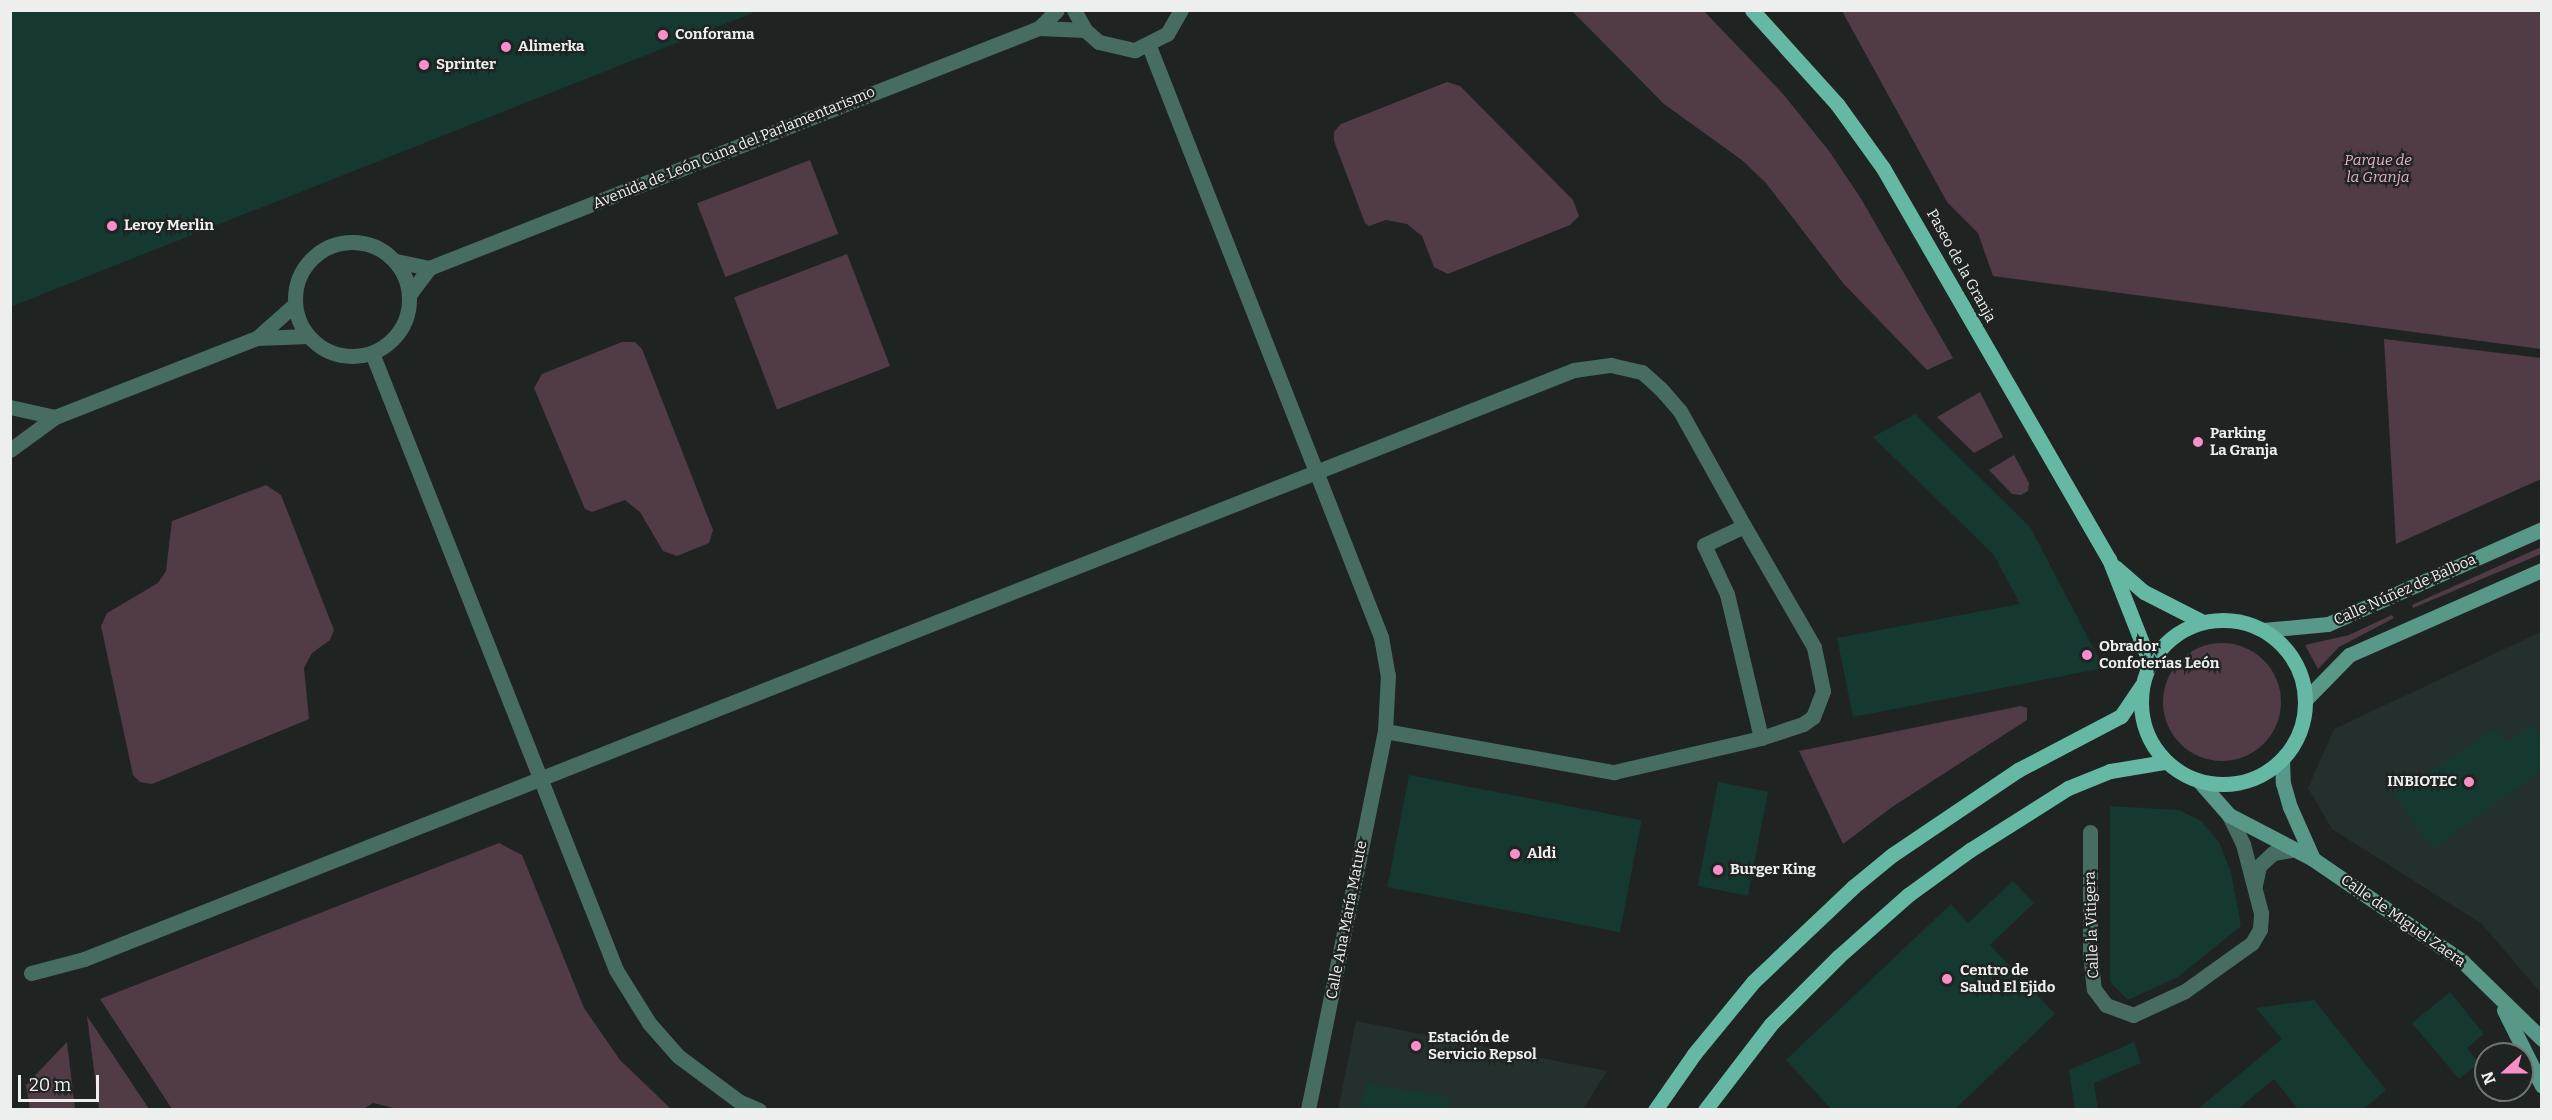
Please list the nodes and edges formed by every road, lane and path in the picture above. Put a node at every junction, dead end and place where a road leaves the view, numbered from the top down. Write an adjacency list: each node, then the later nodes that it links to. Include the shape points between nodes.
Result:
1 (1057, 10): 5 (street, Avenida de León Cuna del Parlamentarismo)
2 (1074, 10): 6 (street)
3 (1181, 10): 7 (street, via 1167,34)
4 (1752, 10): 21 (main road, Paseo de la Granja, via 1837,104 1883,168)
5 (1039, 28): 6 (street, Avenida de León Cuna del Parlamentarismo); 9 (street, Avenida de León Cuna del Parlamentarismo)
6 (1084, 30): 7 (street, Avenida de León Cuna del Parlamentarismo, via 1117,49)
7 (1149, 46): 18 (street, Calle Ana María Matute)
8 (396, 261): 9 (street); 10 (street); 11 (street, via 365,243 347,241 330,246 303,269)
9 (429, 268): 10 (street)
10 (409, 295): 14 (street, via 400,330 388,344)
11 (295, 304): 12 (street); 13 (street)
12 (308, 336): 13 (street); 14 (street, via 337,355)
13 (257, 338): 16 (street)
14 (372, 353): 32 (street)
15 (10, 407): 16 (street)
16 (55, 417): 17 (street)
17 (10, 450)
18 (1317, 471): 19 (street, via 1574,370 1611,365 1642,372 1680,411); 28 (street, Calle Ana María Matute, via 1381,637 1388,675); 32 (street)
19 (1743, 526): 29 (street, via 1704,545 1727,594); 29 (street, via 1814,647 1822,675 1823,691 1813,717 1789,730)
20 (2541, 529): 24 (street, Calle Núñez de Balboa, via 2328,624)
21 (2109, 559): 23 (main road, Paseo de la Granja, via 2125,579 2144,592); 25 (main road, Paseo de la Granja)
22 (2541, 570): 27 (street, via 2349,655)
23 (2203, 622): 24 (main road, via 2224,619); 25 (main road, via 2182,630 2163,644)
24 (2264, 630): 27 (main road, via 2285,648 2295,664)
25 (2150, 663): 26 (main road)
26 (2141, 686): 31 (main road, via 2141,714 2149,740); 45 (main road, via 2121,716 2018,770 1892,855 1853,887 1754,981 1694,1054)
27 (2305, 700): 30 (main road, via 2295,742)
28 (1385, 731): 29 (street, via 1614,772); 44 (street, Calle Ana María Matute)
29 (1761, 738)
30 (2282, 759): 33 (main road, via 2265,774 2244,782); 37 (street, via 2285,791)
31 (2165, 762): 33 (main road); 46 (main road, via 2110,771 2068,788 1908,895 1838,957 1772,1024)
32 (540, 777): 39 (street, via 84,959); 43 (street, via 616,970 649,1023 678,1056 740,1102)
33 (2200, 782): 34 (street, Calle de Miguel Zaera)
34 (2229, 815): 36 (street, Calle de Miguel Zaera); 38 (street, Calle la Vitigera, via 2243,844)
35 (2090, 832): 38 (street, Calle la Vitigera, via 2090,953 2094,989 2106,1005 2133,1015 2185,991 2252,943 2260,929 2261,913)
36 (2290, 850): 37 (street, Calle de Miguel Zaera); 38 (street, via 2273,853 2259,866)
37 (2313, 859): 40 (street, Calle de Miguel Zaera, via 2462,961)
38 (2254, 888)
39 (31, 973)
40 (2490, 987): 41 (street, Calle de Miguel Zaera); 42 (street, Calle de Miguel Zaera, via 2514,1024)
41 (2541, 1039)
42 (2541, 1086)
43 (759, 1110)
44 (1308, 1110)
45 (1655, 1110)
46 (1705, 1110)

